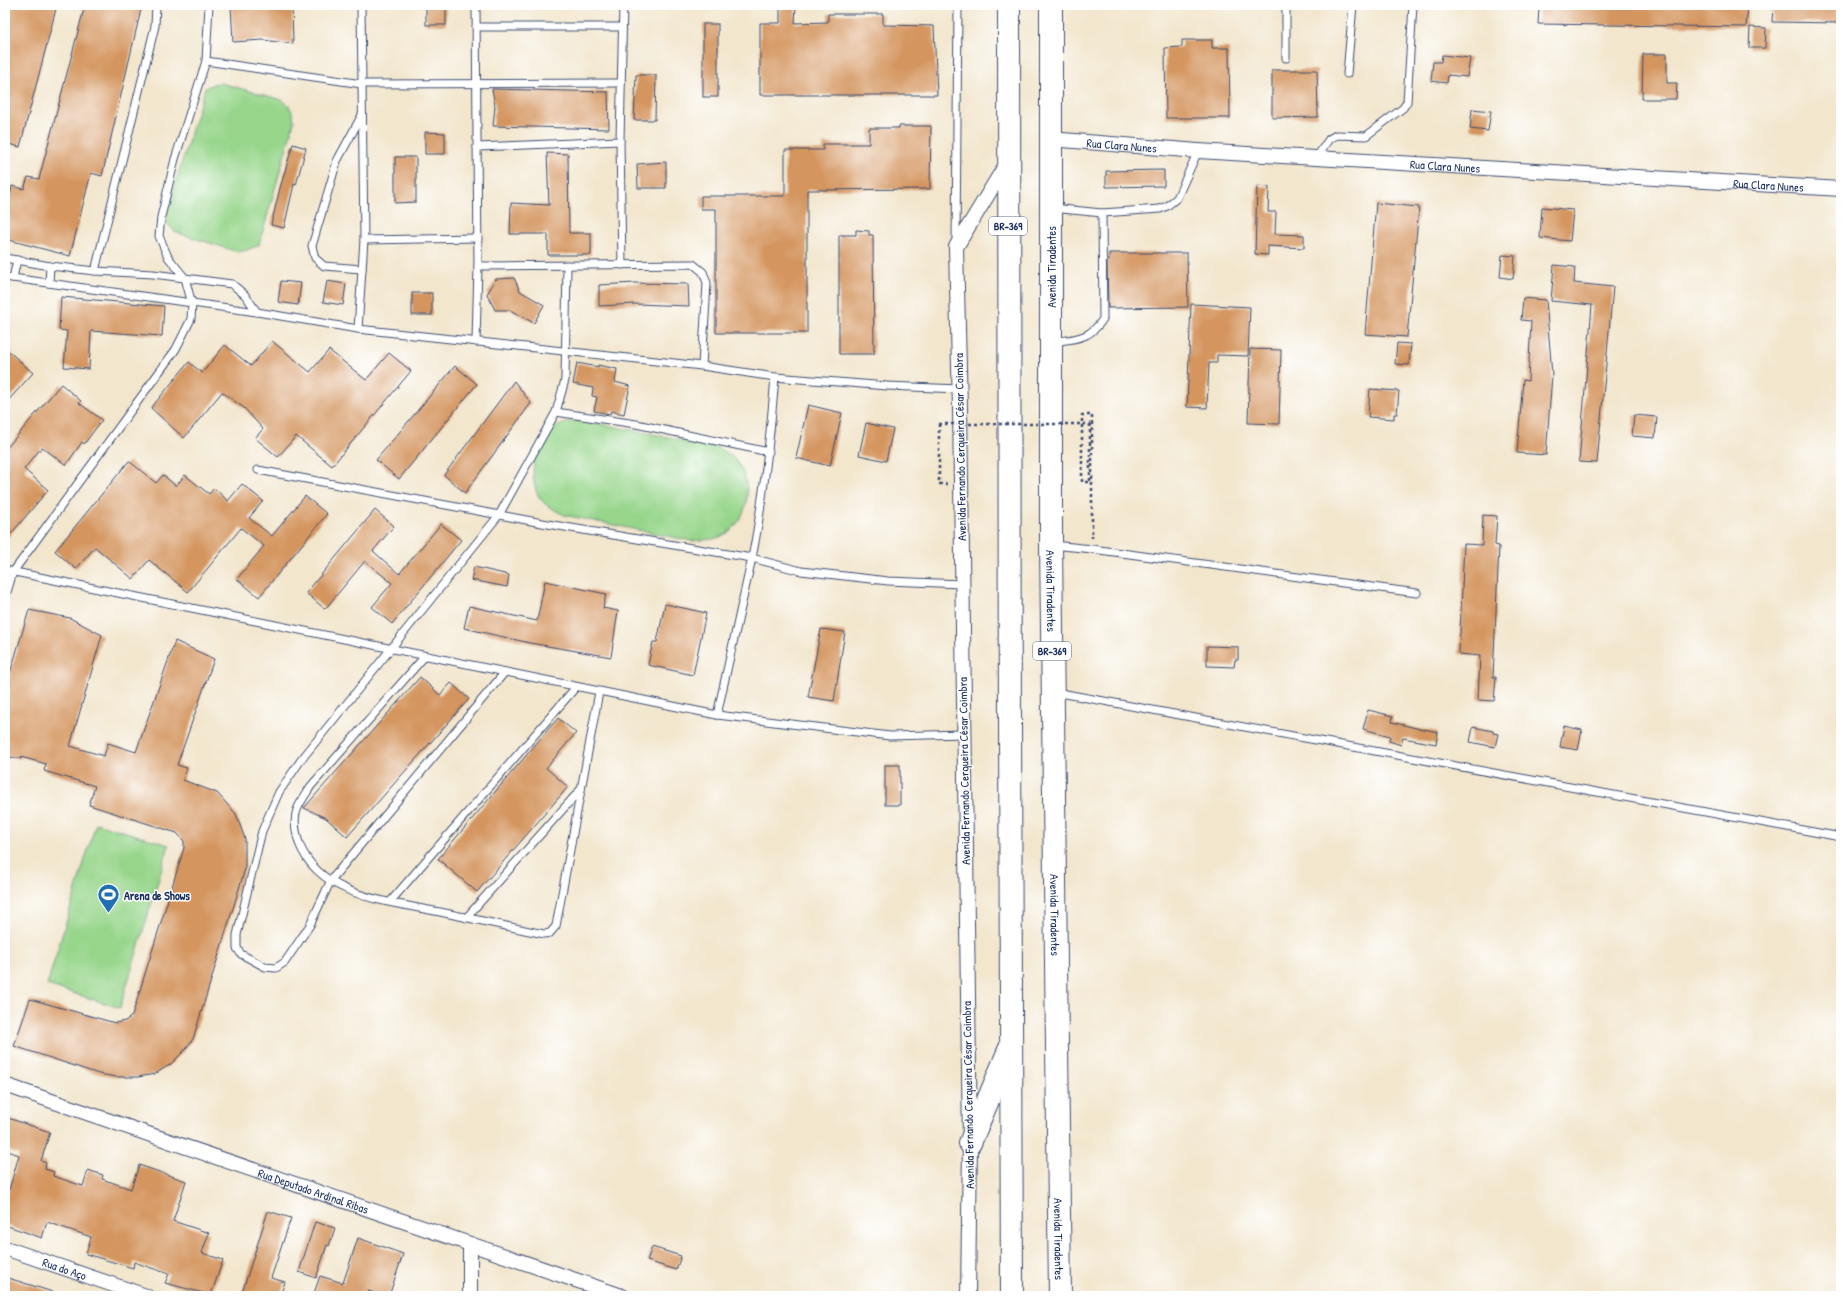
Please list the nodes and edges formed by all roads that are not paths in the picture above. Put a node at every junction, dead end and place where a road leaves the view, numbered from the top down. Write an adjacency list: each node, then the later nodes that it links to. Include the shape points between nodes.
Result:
1 (156, 5): 40 (lane, via 155,26)
2 (209, 5): 15 (lane)
3 (361, 5): 19 (lane)
4 (476, 5): 12 (lane)
5 (624, 5): 13 (lane)
6 (958, 5): 32 (lane)
7 (1009, 5): 26 (highway, BR-369)
8 (1051, 5): 21 (highway, Avenida Tiradentes / BR-369)
9 (1286, 5): 14 (lane)
10 (1353, 5): 16 (lane)
11 (1413, 5): 25 (lane, via 1407,102 1403,108 1366,136 1336,136 1329,139)
12 (476, 27): 13 (lane); 17 (lane)
13 (622, 27): 18 (lane)
14 (1286, 58)
15 (206, 61): 19 (lane); 43 (lane, via 176,159 161,217 159,236 168,257)
16 (1347, 74)
17 (476, 83): 18 (lane); 19 (lane); 23 (lane)
18 (621, 83): 22 (lane)
19 (362, 84): 20 (lane)
20 (362, 114): 31 (lane); 39 (lane, via 338,161 312,246 315,258 324,266)
21 (1050, 139): 24 (street, Rua Clara Nunes); 28 (highway, Avenida Tiradentes / BR-369)
22 (620, 141): 23 (lane); 36 (lane)
23 (477, 147): 30 (lane)
24 (1198, 151): 25 (street, Rua Clara Nunes); 29 (lane, via 1177,198 1167,206 1160,209)
25 (1316, 158): 27 (street, Rua Clara Nunes)
26 (1008, 161): 32 (street); 78 (highway, BR-369)
27 (1841, 189)
28 (1050, 208): 29 (lane); 49 (highway, Avenida Tiradentes / BR-369)
29 (1102, 213): 49 (lane, via 1103,319 1090,335)
30 (478, 238): 31 (lane); 38 (lane)
31 (364, 240): 39 (lane)
32 (956, 247): 53 (street, Avenida Fernando Cerqueira César Coimbra)
33 (5, 258): 34 (lane)
34 (17, 260): 37 (lane); 42 (lane)
35 (567, 265): 36 (lane); 38 (lane); 50 (lane)
36 (622, 265): 51 (lane, via 693,264 703,272 707,283)
37 (50, 266): 40 (lane); 44 (lane)
38 (478, 266): 48 (lane)
39 (362, 269): 47 (lane)
40 (95, 271): 43 (lane)
41 (5, 277): 42 (lane)
42 (13, 278): 44 (lane)
43 (185, 278): 45 (lane); 46 (lane, via 232,284 245,295)
44 (49, 283): 45 (lane)
45 (192, 304): 46 (lane); 61 (lane, via 191,319 176,349)
46 (257, 312): 47 (lane)
47 (358, 329): 48 (lane)
48 (476, 342): 50 (lane)
49 (1051, 343): 58 (highway, Avenida Tiradentes / BR-369)
50 (566, 351): 51 (lane); 54 (lane, via 565,380)
51 (702, 366): 52 (lane)
52 (775, 376): 53 (lane, via 887,386); 55 (lane)
53 (960, 389): 62 (street, Avenida Fernando Cerqueira César Coimbra)
54 (556, 412): 55 (lane, via 636,424); 57 (lane)
55 (769, 452): 59 (lane)
56 (258, 470): 57 (lane)
57 (499, 515): 59 (lane); 65 (lane)
58 (1051, 545): 63 (lane, via 1092,548); 69 (highway, Avenida Tiradentes / BR-369)
59 (752, 558): 62 (lane, via 801,571 888,581); 71 (lane)
60 (5, 570): 61 (lane)
61 (13, 572): 64 (lane); 65 (lane)
62 (962, 584): 72 (street, Avenida Fernando Cerqueira César Coimbra)
63 (1417, 593)
64 (5, 599)
65 (390, 649): 66 (lane); 75 (lane, via 301,760 279,792 262,831 237,935 238,948 242,954 265,967 276,968 285,962 310,925)
66 (425, 656): 67 (lane); 75 (lane, via 310,786 296,811 296,832 302,850 315,868)
67 (504, 672): 68 (lane); 75 (lane)
68 (576, 687): 70 (lane); 76 (lane)
69 (1053, 691): 74 (lane); 88 (highway, Avenida Tiradentes / BR-369)
70 (599, 692): 71 (lane); 73 (lane)
71 (717, 715): 72 (lane, via 890,736)
72 (964, 734): 80 (street, Avenida Fernando Cerqueira César Coimbra)
73 (581, 789): 77 (lane); 77 (lane, via 556,926 544,934)
74 (1841, 838)
75 (331, 880): 76 (lane, via 351,892)
76 (390, 902): 77 (lane)
77 (466, 918)
78 (1013, 1041): 80 (highway); 87 (highway, BR-369)
79 (5, 1085): 81 (street, Rua Deputado Ardinal Ribas)
80 (970, 1143): 86 (street, Avenida Fernando Cerqueira César Coimbra)
81 (470, 1244): 84 (street); 85 (street, Rua Deputado Ardinal Ribas)
82 (5, 1248): 83 (street, Rua do Aço)
83 (146, 1296)
84 (470, 1296)
85 (622, 1296)
86 (968, 1296)
87 (1012, 1296)
88 (1060, 1296)

